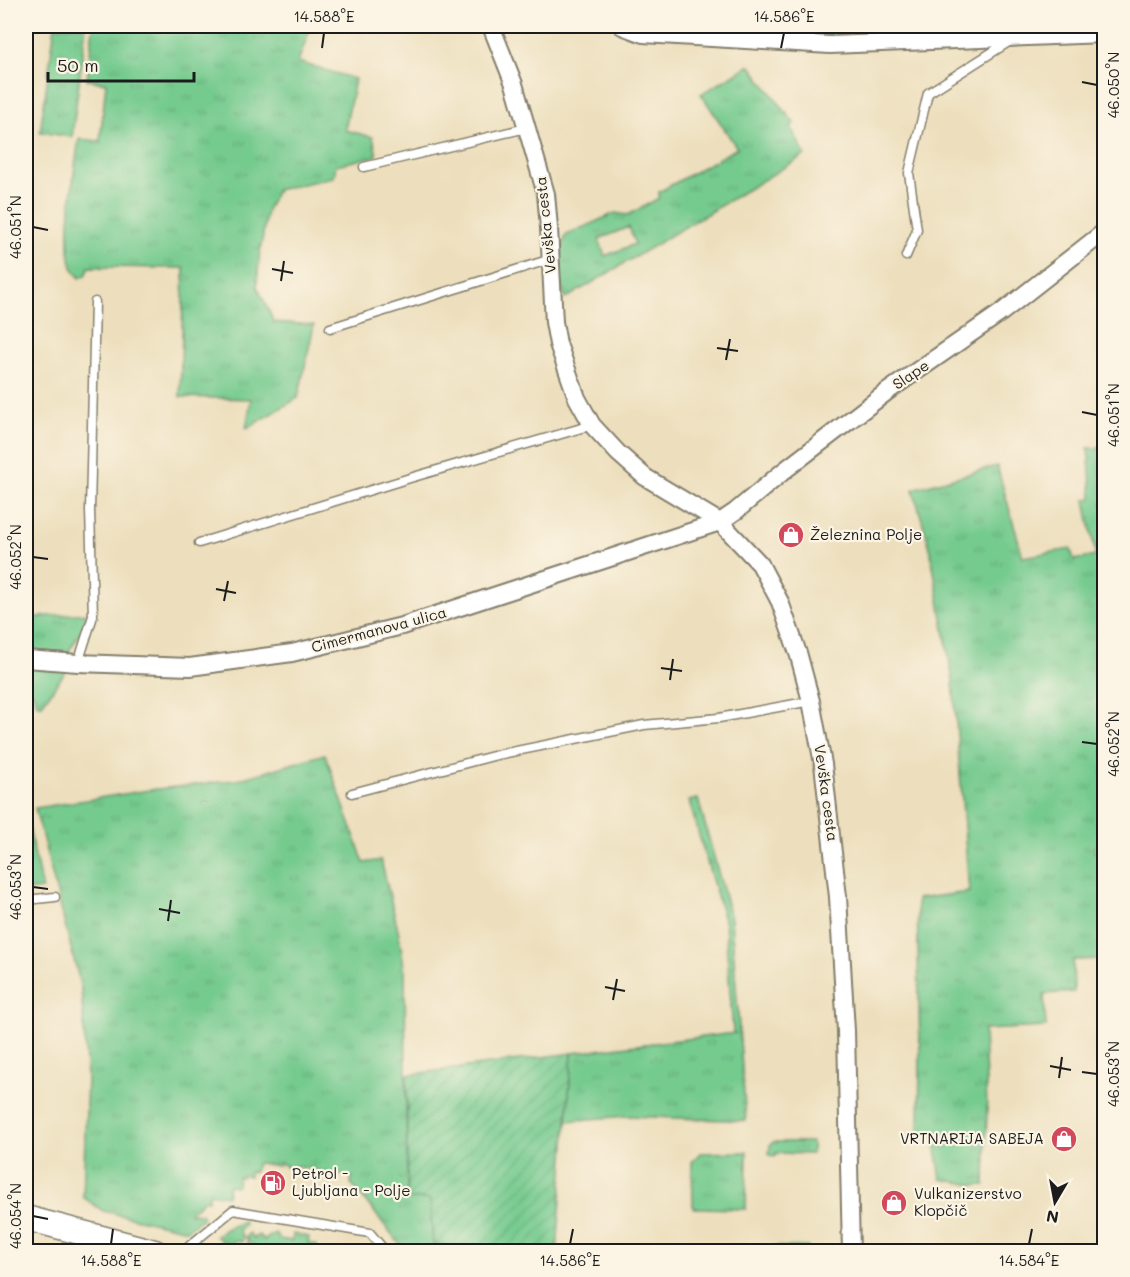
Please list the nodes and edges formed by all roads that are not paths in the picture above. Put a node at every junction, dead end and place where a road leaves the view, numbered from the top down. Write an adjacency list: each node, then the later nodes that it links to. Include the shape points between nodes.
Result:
1 (491, 26): 5 (street, Vevška cesta)
2 (622, 26): 4 (street, via 643,34 830,45)
3 (1104, 34): 4 (street)
4 (1018, 36): 8 (lane, via 928,93 909,173 917,230)
5 (526, 128): 6 (lane); 9 (street, Vevška cesta, via 546,194)
6 (364, 167)
7 (1104, 232): 13 (street, Slape, via 1002,312 888,391)
8 (906, 256)
9 (551, 259): 11 (lane); 12 (street, Vevška cesta, via 558,344 577,398)
10 (95, 302): 16 (lane, via 90,510 93,616)
11 (330, 328)
12 (592, 425): 13 (street, Vevška cesta, via 645,477); 14 (lane)
13 (720, 522): 16 (street, Cimermanova ulica, via 413,622 292,653 190,667); 17 (street, Vevška cesta, via 769,578 790,628)
14 (199, 543)
15 (26, 658): 16 (street, Cimermanova ulica)
16 (78, 663)
17 (811, 701): 18 (lane, via 720,718 633,728 497,755); 25 (street, Vevška cesta, via 824,764 838,897)
18 (352, 792)
19 (55, 897): 20 (lane)
20 (26, 900)
21 (26, 1218): 22 (main road)
22 (147, 1251)
23 (182, 1251): 24 (lane, via 233,1210 370,1233)
24 (386, 1251)
25 (852, 1251)

